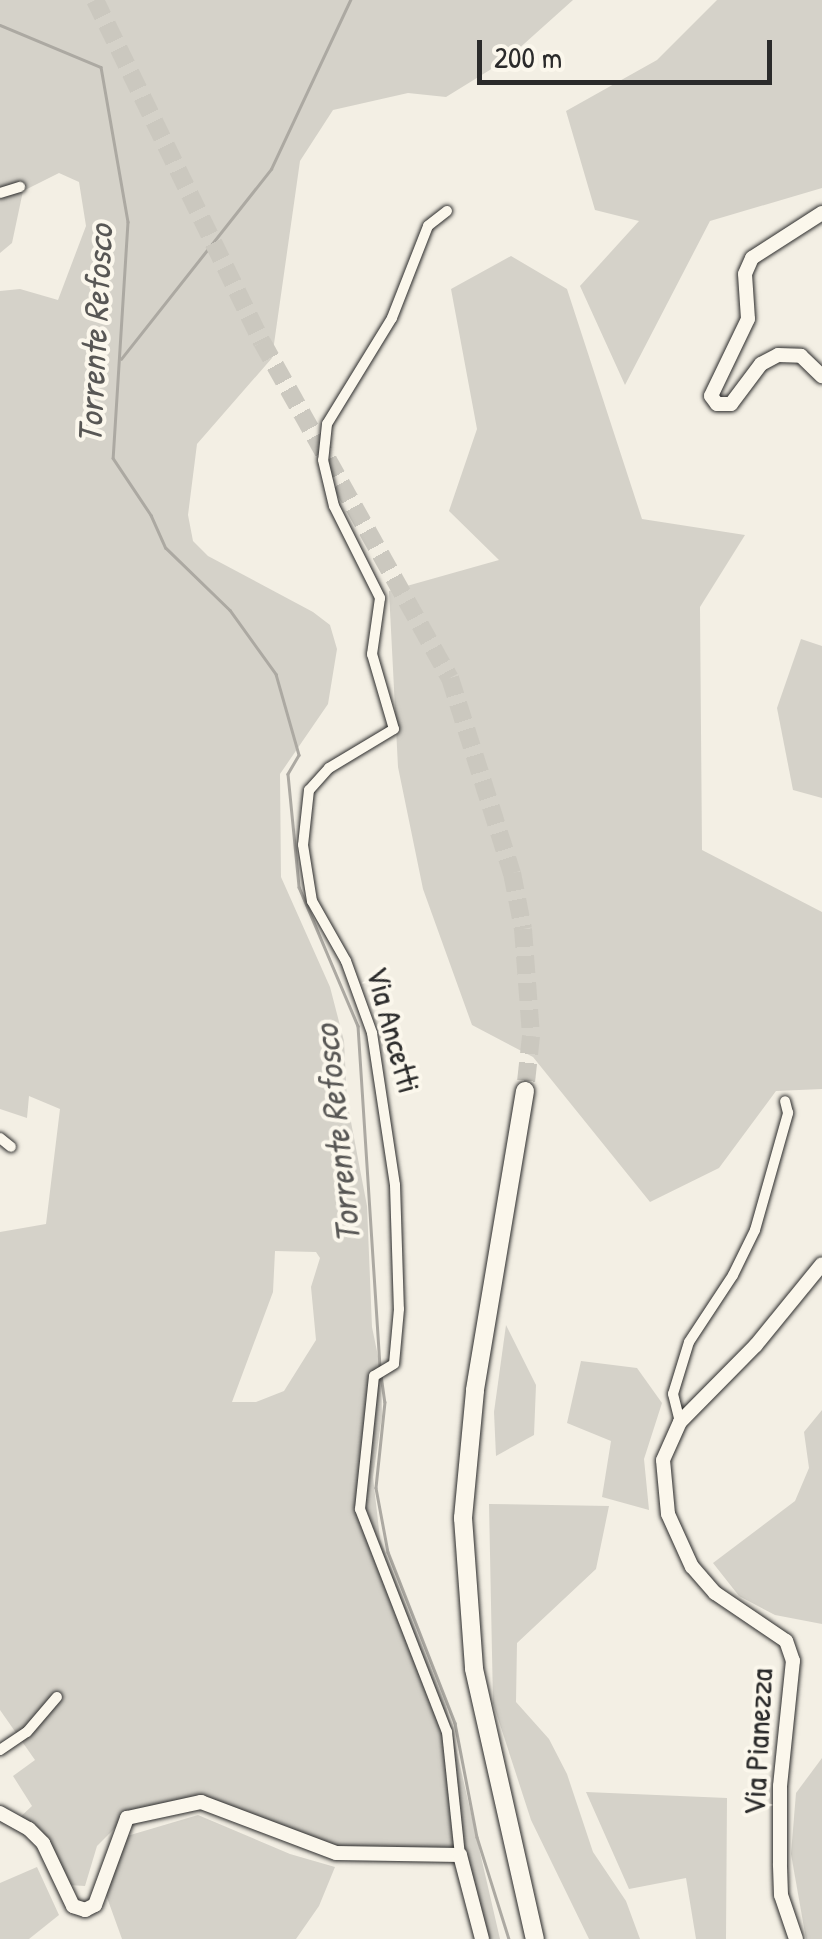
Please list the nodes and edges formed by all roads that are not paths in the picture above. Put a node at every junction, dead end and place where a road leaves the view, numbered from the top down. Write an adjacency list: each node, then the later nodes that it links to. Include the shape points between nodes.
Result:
1 (20, 186): 2 (street)
2 (0, 193)
3 (447, 211): 15 (street, Via Ancetti, via 428,226 392,318 327,424 323,460 334,506 380,598 372,654 394,729 329,768 308,790 303,845 312,901 346,961 372,1034 394,1185 394,1364 374,1376 360,1509 447,1732)
4 (822, 213): 5 (street, via 768,245 748,266 748,319 711,389 717,404 730,404 761,364 778,355 801,356)
5 (822, 376)
6 (525, 1091): 17 (highway, via 475,1391 463,1518 474,1669)
7 (784, 1102): 11 (street, Via Pianezza, via 788,1113 755,1230 689,1342 674,1394)
8 (0, 1138): 9 (street)
9 (11, 1148)
10 (822, 1264): 11 (street, Via Pianezza, via 756,1345)
11 (680, 1422): 18 (street, Via Pianezza, via 664,1460 677,1538 715,1593 786,1641 793,1661 780,1864 781,1895)
12 (57, 1698): 13 (street)
13 (0, 1750)
14 (0, 1813): 15 (street, via 30,1829 73,1906 85,1910 95,1905 127,1818 201,1802 336,1854)
15 (460, 1855): 16 (street, Via Ancetti)
16 (482, 1939)
17 (535, 1939)
18 (796, 1939)

